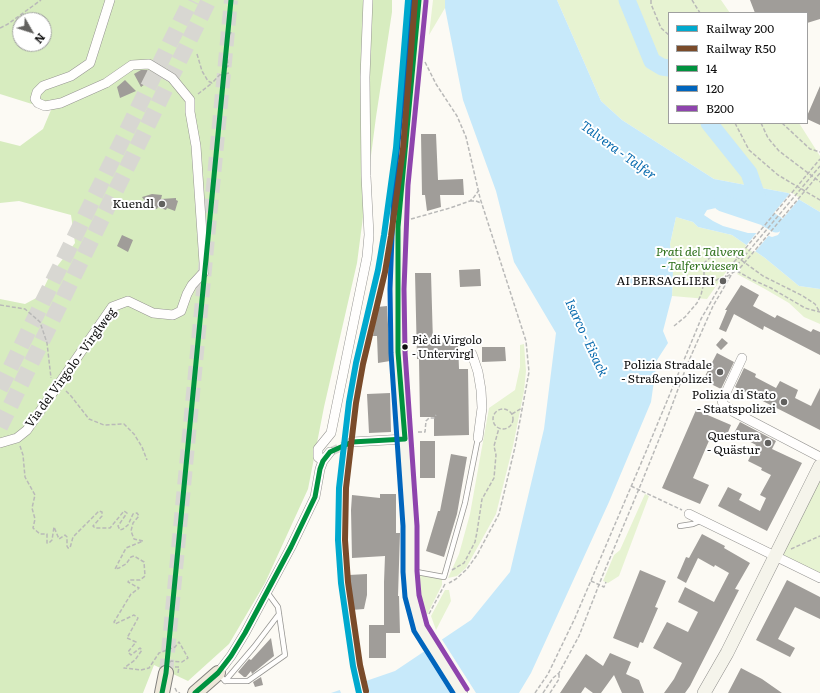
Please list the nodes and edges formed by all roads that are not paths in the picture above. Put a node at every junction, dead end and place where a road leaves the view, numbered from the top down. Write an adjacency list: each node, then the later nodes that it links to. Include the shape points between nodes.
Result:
1 (110, 0): 9 (street, Via del Virgolo - Virglweg, via 90,63 82,70 44,86 37,92 35,99 45,106 61,103 106,82 132,65 149,64 172,78 190,100 196,146 204,272 192,284 181,311 173,315 153,313 128,301 112,307 27,430 17,438)
2 (368, 0): 12 (street, via 365,77 369,235 367,257 331,432 318,449 318,457)
3 (419, 0): 7 (street, via 400,185 398,352)
4 (472, 354): 6 (street, via 481,390 482,408)
5 (742, 358): 11 (street, via 722,401 723,404)
6 (478, 438): 18 (lane, via 465,503 444,577)
7 (405, 439): 8 (street); 18 (street)
8 (352, 442)
9 (0, 443)
10 (330, 452): 12 (street)
11 (820, 457)
12 (323, 461): 20 (street, via 315,497)
13 (820, 466): 17 (street)
14 (689, 514): 15 (street)
15 (702, 520): 16 (lane); 17 (street)
16 (680, 526)
17 (775, 556): 19 (street); 27 (street)
18 (410, 571): 26 (street, via 412,596 425,628)
19 (820, 578)
20 (267, 592): 21 (lane, via 278,607); 23 (street)
21 (279, 614): 23 (lane, via 254,648); 23 (lane, via 285,655 248,682)
22 (172, 673): 24 (main road)
23 (221, 677): 25 (main road)
24 (162, 693)
25 (195, 693)
26 (461, 693)
27 (704, 693)

